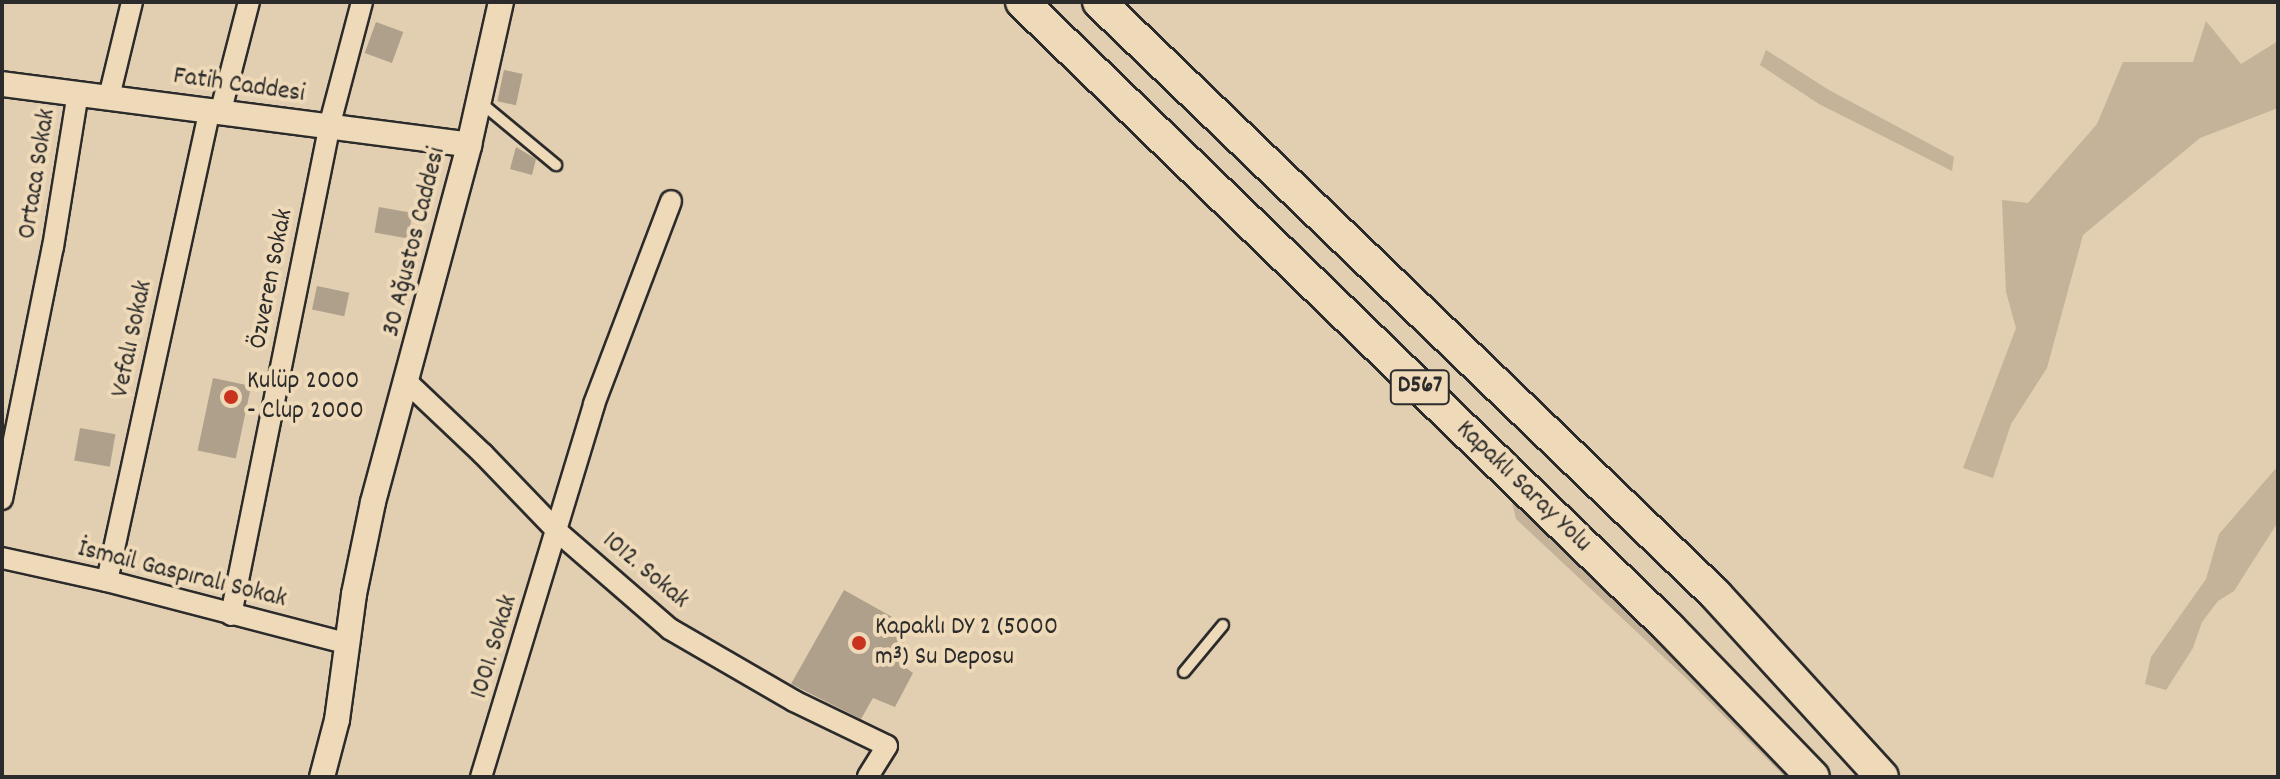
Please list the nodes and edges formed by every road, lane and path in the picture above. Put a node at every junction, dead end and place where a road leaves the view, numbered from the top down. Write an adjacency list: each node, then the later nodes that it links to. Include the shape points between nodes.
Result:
1 (132, 2): 9 (street)
2 (249, 2): 11 (street, Vefalı Sokak)
3 (362, 2): 12 (street, Özveren Sokak)
4 (501, 2): 10 (street, 30 Ağustos Caddesi)
5 (1022, 2): 29 (highway, Kapaklı Saray Yolu / D567, via 1669,628)
6 (1099, 2): 30 (highway, D567, via 1716,595)
7 (2, 84): 8 (street, Fatih Caddesi)
8 (78, 93): 9 (street, Fatih Caddesi); 17 (street, Ortaca Sokak)
9 (109, 97): 11 (street, Fatih Caddesi)
10 (479, 101): 13 (street, 30 Ağustos Caddesi); 14 (lane)
11 (216, 110): 12 (street, Fatih Caddesi); 21 (street, Vefalı Sokak)
12 (329, 127): 13 (street, Fatih Caddesi); 22 (street, Özveren Sokak)
13 (469, 145): 16 (street, 30 Ağustos Caddesi)
14 (556, 165)
15 (671, 201): 19 (street, 1001. Sokak, via 594,404)
16 (408, 383): 19 (street, 1012. Sokak); 24 (street, 30 Ağustos Caddesi, via 373,502)
17 (11, 414): 18 (street, Ortaca Sokak)
18 (2, 499)
19 (558, 532): 27 (street, 1001. Sokak); 28 (street, 1012. Sokak, via 670,629 794,701 887,746)
20 (2, 558): 21 (street, İsmail Gaspıralı Sokak)
21 (107, 581): 22 (street, İsmail Gaspıralı Sokak)
22 (231, 615): 24 (street, İsmail Gaspıralı Sokak)
23 (1223, 625): 25 (lane)
24 (349, 644): 26 (street, 30 Ağustos Caddesi)
25 (1184, 672)
26 (322, 777)
27 (481, 777)
28 (868, 777)
29 (1813, 777)
30 (1882, 777)

